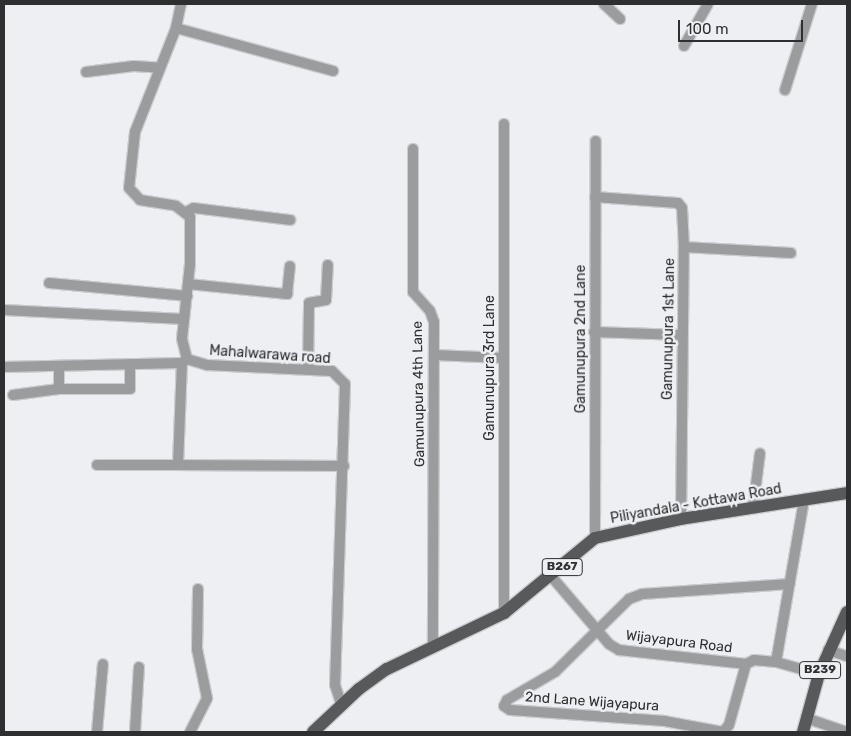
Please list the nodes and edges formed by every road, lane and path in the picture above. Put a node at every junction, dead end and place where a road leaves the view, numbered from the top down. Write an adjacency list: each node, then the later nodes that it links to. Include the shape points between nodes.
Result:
1 (181, 4): 6 (street)
2 (604, 4): 5 (street)
3 (708, 4): 7 (street)
4 (812, 4): 11 (street)
5 (620, 19)
6 (176, 28): 8 (street); 9 (street)
7 (684, 46)
8 (160, 68): 10 (street, via 134,66); 16 (street, via 135,132 127,180 132,195 140,200 176,206)
9 (333, 71)
10 (86, 72)
11 (785, 90)
12 (504, 124): 30 (street, Gamunupura 3rd Lane)
13 (596, 141): 15 (street, Gamunupura 2nd Lane)
14 (413, 149): 29 (street, Gamunupura 4th Lane, via 413,292 430,310)
15 (596, 196): 18 (street, via 678,203 682,208); 27 (street, Gamunupura 2nd Lane)
16 (186, 212): 17 (street, via 194,208); 23 (street, via 191,223)
17 (290, 220)
18 (684, 247): 19 (street, Gamunupura 1st Lane); 28 (street, Gamunupura 1st Lane)
19 (791, 253)
20 (328, 265): 35 (street, via 326,300 309,303)
21 (290, 266): 23 (street, via 287,294)
22 (49, 283): 24 (street)
23 (188, 284): 24 (street)
24 (186, 296): 26 (street)
25 (4, 310): 26 (street)
26 (183, 319): 31 (street)
27 (594, 332): 28 (street); 46 (street, Gamunupura 2nd Lane)
28 (682, 335): 45 (street, Gamunupura 1st Lane)
29 (434, 355): 30 (street); 53 (street, Gamunupura 4th Lane)
30 (504, 358): 51 (street, Gamunupura 3rd Lane)
31 (184, 361): 32 (street, Mahalwarawa road); 35 (street, Mahalwarawa road, via 207,365); 40 (street)
32 (130, 364): 33 (street, Mahalwarawa road); 36 (street, via 130,388)
33 (58, 366): 34 (street, Mahalwarawa road); 36 (street)
34 (4, 367)
35 (308, 369): 41 (street, Mahalwarawa road, via 332,371 345,384)
36 (59, 390): 37 (street)
37 (12, 394)
38 (760, 452): 44 (street)
39 (97, 465): 40 (street)
40 (178, 465): 41 (street)
41 (344, 466): 61 (street, Mahalwarawa road, via 334,685)
42 (847, 493): 43 (main road, Piliyandala - Kottawa Road / B267)
43 (804, 500): 44 (main road, Piliyandala - Kottawa Road / B267); 48 (street)
44 (753, 508): 45 (main road, Piliyandala - Kottawa Road / B267)
45 (681, 519): 46 (main road, Piliyandala - Kottawa Road / B267)
46 (595, 538): 47 (main road, Piliyandala - Kottawa Road / B267)
47 (551, 576): 51 (main road, Piliyandala - Kottawa Road / B267); 52 (street, Wijayapura Road)
48 (790, 584): 52 (street, 2nd Lane Wijayapura, via 642,594 629,599); 56 (street)
49 (198, 589): 65 (street, via 197,649 207,698)
50 (847, 612): 54 (main road, B239)
51 (504, 613): 53 (main road, Piliyandala - Kottawa Road / B267)
52 (598, 632): 58 (street, Wijayapura Road, via 619,650); 58 (street, 2nd Lane Wijayapura, via 555,672 507,700 504,706 510,710 665,720 723,732 729,726)
53 (433, 645): 61 (main road, Piliyandala - Kottawa Road / B267, via 387,669)
54 (828, 650): 55 (street); 60 (main road, B239)
55 (847, 656)
56 (776, 662): 58 (street, via 754,660); 60 (street)
57 (103, 664): 63 (street)
58 (746, 664)
59 (139, 667): 64 (street)
60 (819, 674): 62 (main road, B239)
61 (341, 704): 66 (main road, Piliyandala - Kottawa Road / B267)
62 (806, 718): 67 (main road, B239); 68 (street)
63 (97, 732)
64 (135, 732)
65 (190, 732)
66 (313, 732)
67 (803, 732)
68 (847, 732)

